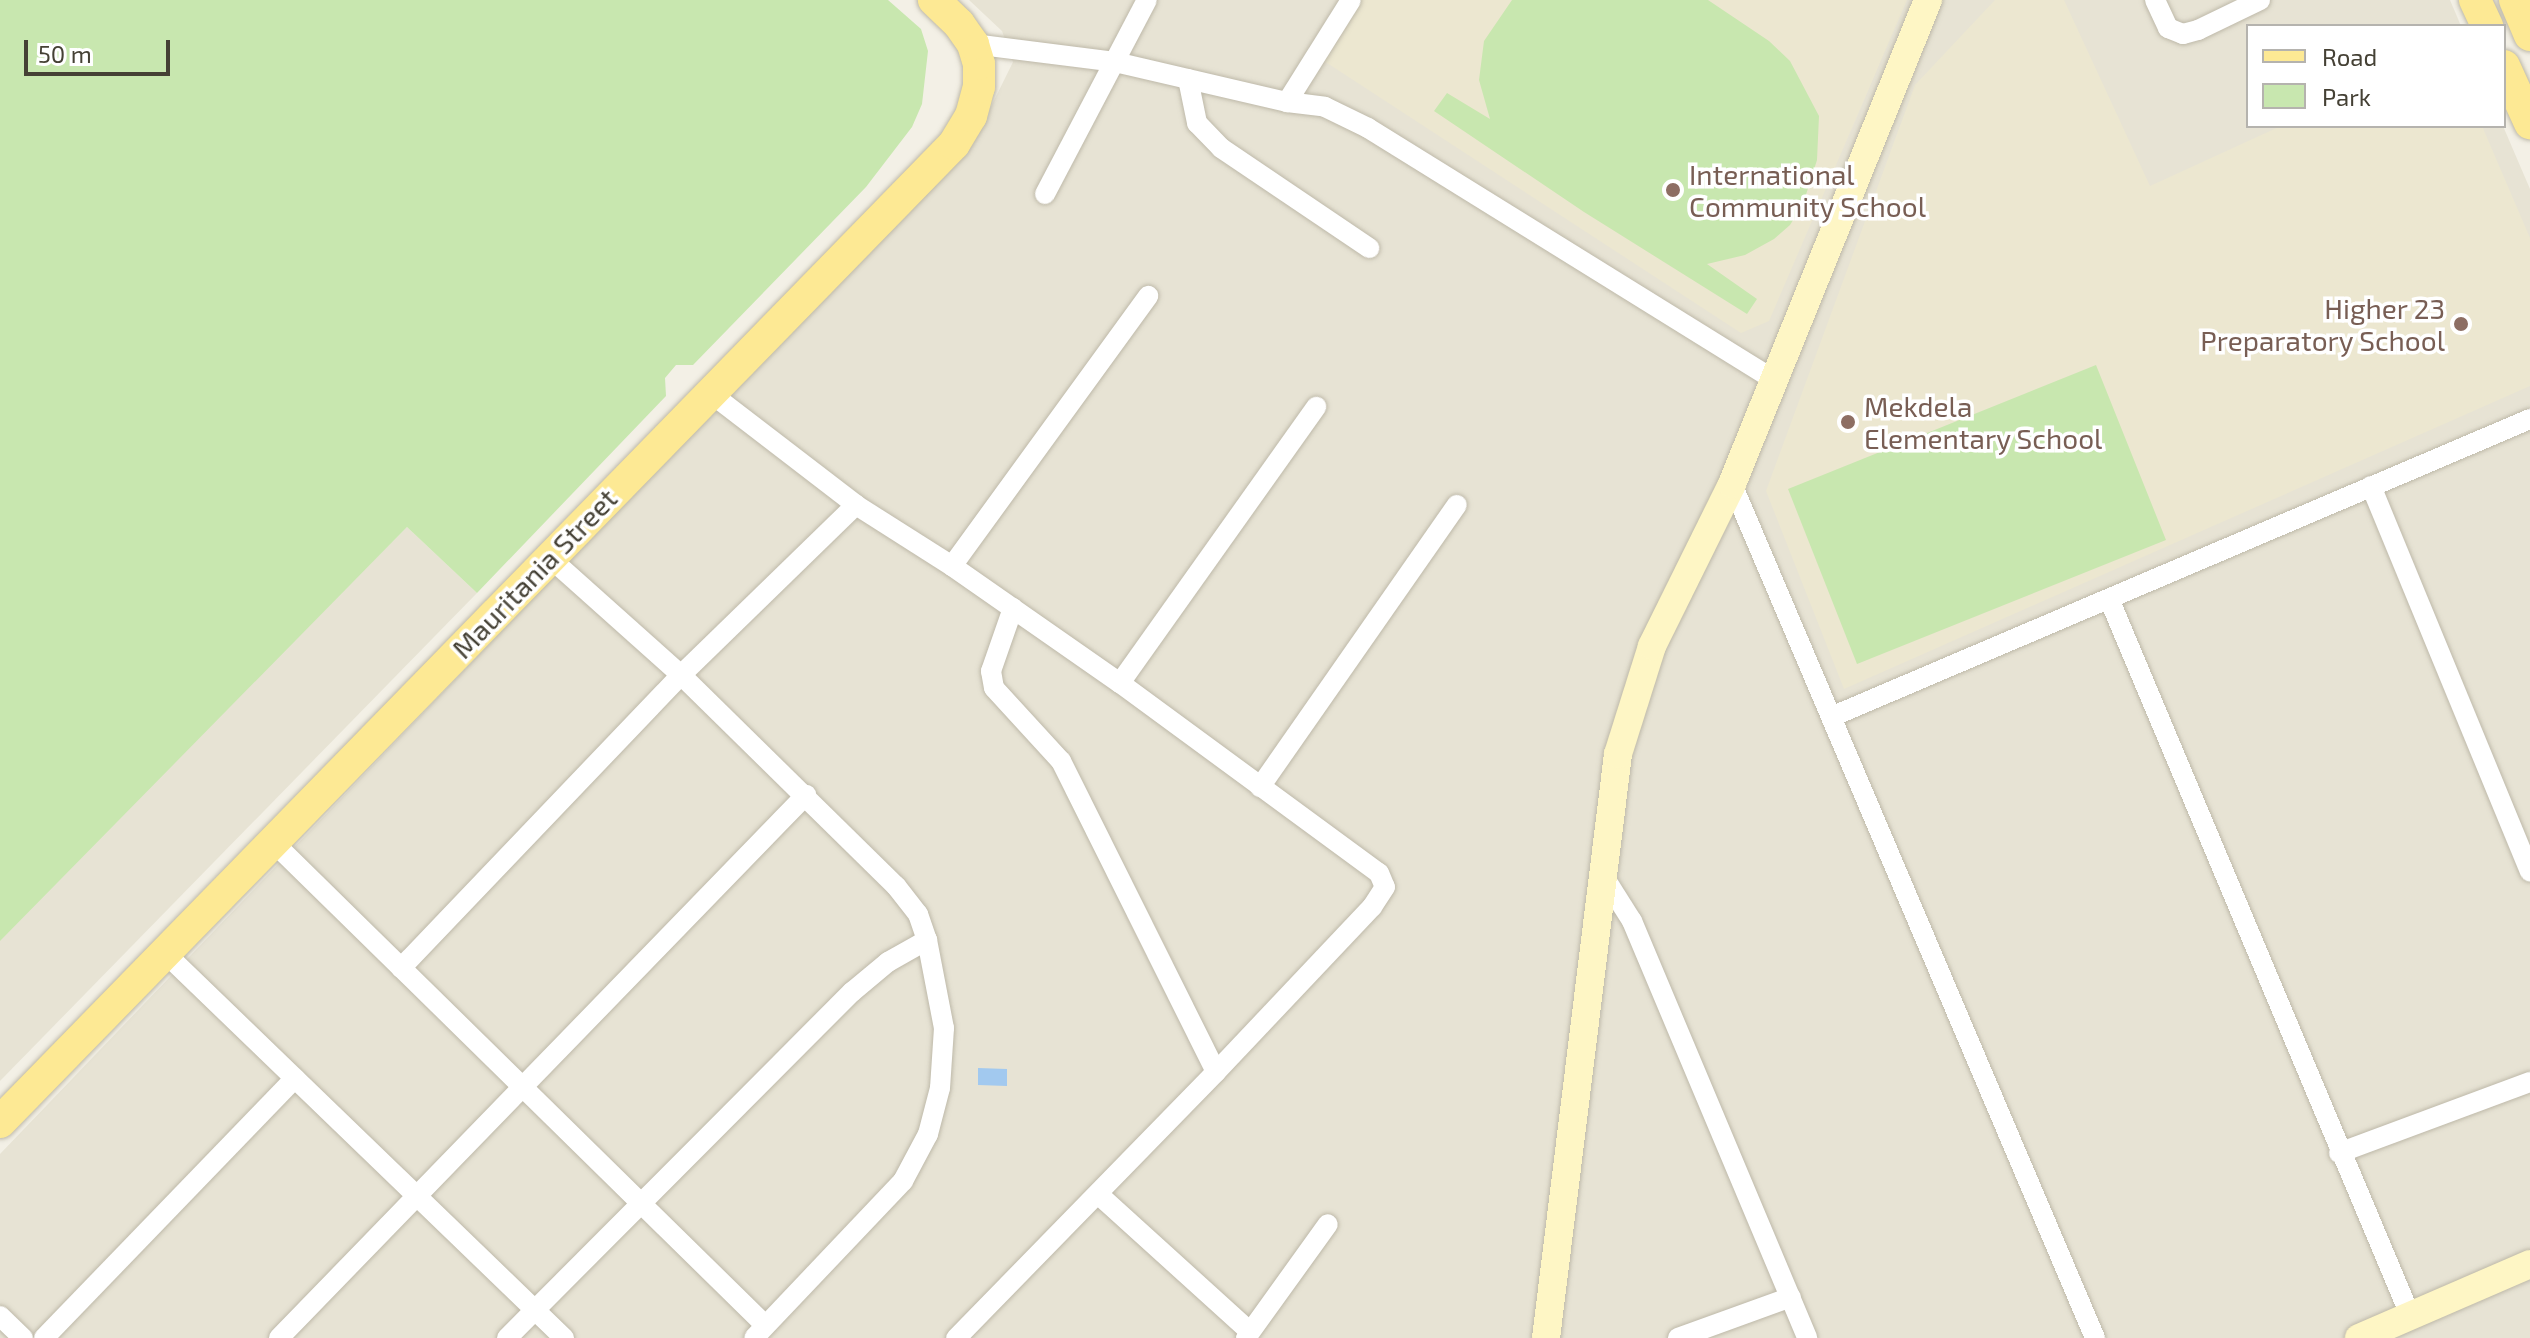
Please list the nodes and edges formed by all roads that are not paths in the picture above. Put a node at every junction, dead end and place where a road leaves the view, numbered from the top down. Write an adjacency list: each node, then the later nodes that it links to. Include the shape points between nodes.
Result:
1 (934, 0): 11 (main road)
2 (1147, 0): 12 (street)
3 (1351, 0): 15 (street)
4 (1928, 0): 20 (street)
5 (2155, 0): 6 (street, via 2168,28 2183,34)
6 (2260, 0)
7 (2475, 0): 9 (main road)
8 (2515, 0): 10 (main road)
9 (2486, 24)
10 (2530, 35)
11 (973, 44): 12 (street); 21 (main road, Mauritania Street, via 979,87 971,116 954,144)
12 (1115, 62): 14 (street); 17 (street)
13 (2506, 70): 16 (main road)
14 (1188, 79): 15 (street); 18 (street, via 1197,123 1221,148)
15 (1287, 102): 20 (street, via 1325,107 1368,128)
16 (2530, 123)
17 (1045, 194)
18 (1369, 248)
19 (1148, 296): 29 (street)
20 (1774, 380): 24 (street)
21 (709, 392): 26 (street); 28 (main road, Mauritania Street)
22 (1316, 407): 33 (street)
23 (2530, 419): 25 (street)
24 (1732, 484): 34 (street); 39 (street, via 1652,646 1618,754)
25 (2371, 486): 30 (street); 38 (street)
26 (856, 505): 29 (street); 32 (street)
27 (1457, 505): 35 (street)
28 (549, 557): 32 (street); 37 (main road, Mauritania Street)
29 (952, 566): 31 (street)
30 (2110, 601): 34 (street); 48 (street)
31 (1013, 608): 33 (street); 43 (street, via 991,671 994,688 1061,761)
32 (681, 675): 36 (street); 42 (street)
33 (1120, 683): 35 (street)
34 (1831, 717): 69 (street)
35 (1260, 787): 43 (street, via 1379,873 1385,887)
36 (806, 795): 40 (street, via 896,886 918,914); 46 (street)
37 (272, 841): 41 (main road, Mauritania Street); 42 (street)
38 (2530, 871)
39 (1601, 872): 54 (street, via 1632,921); 66 (street)
40 (927, 940): 51 (street, via 888,962 852,992); 58 (street, via 944,1028 940,1088 928,1134 903,1181)
41 (164, 952): 44 (street); 47 (main road, Mauritania Street)
42 (401, 968): 46 (street)
43 (1216, 1072): 49 (street)
44 (295, 1078): 50 (street); 61 (street)
45 (2530, 1082): 48 (street)
46 (522, 1087): 50 (street); 51 (street)
47 (0, 1122)
48 (2339, 1153): 56 (street)
49 (1098, 1194): 59 (street); 65 (street)
50 (417, 1196): 55 (street); 62 (street)
51 (642, 1204): 55 (street); 58 (street)
52 (1328, 1224): 59 (street)
53 (2530, 1264): 56 (street)
54 (1791, 1297): 67 (street); 68 (street)
55 (534, 1309): 63 (street); 64 (street)
56 (2410, 1315): 70 (street)
57 (0, 1316): 60 (street)
58 (759, 1332)
59 (1248, 1335)
60 (23, 1338)
61 (44, 1338)
62 (279, 1338)
63 (507, 1338)
64 (564, 1338)
65 (956, 1338)
66 (1546, 1338)
67 (1678, 1338)
68 (1807, 1338)
69 (2095, 1338)
70 (2359, 1338)

